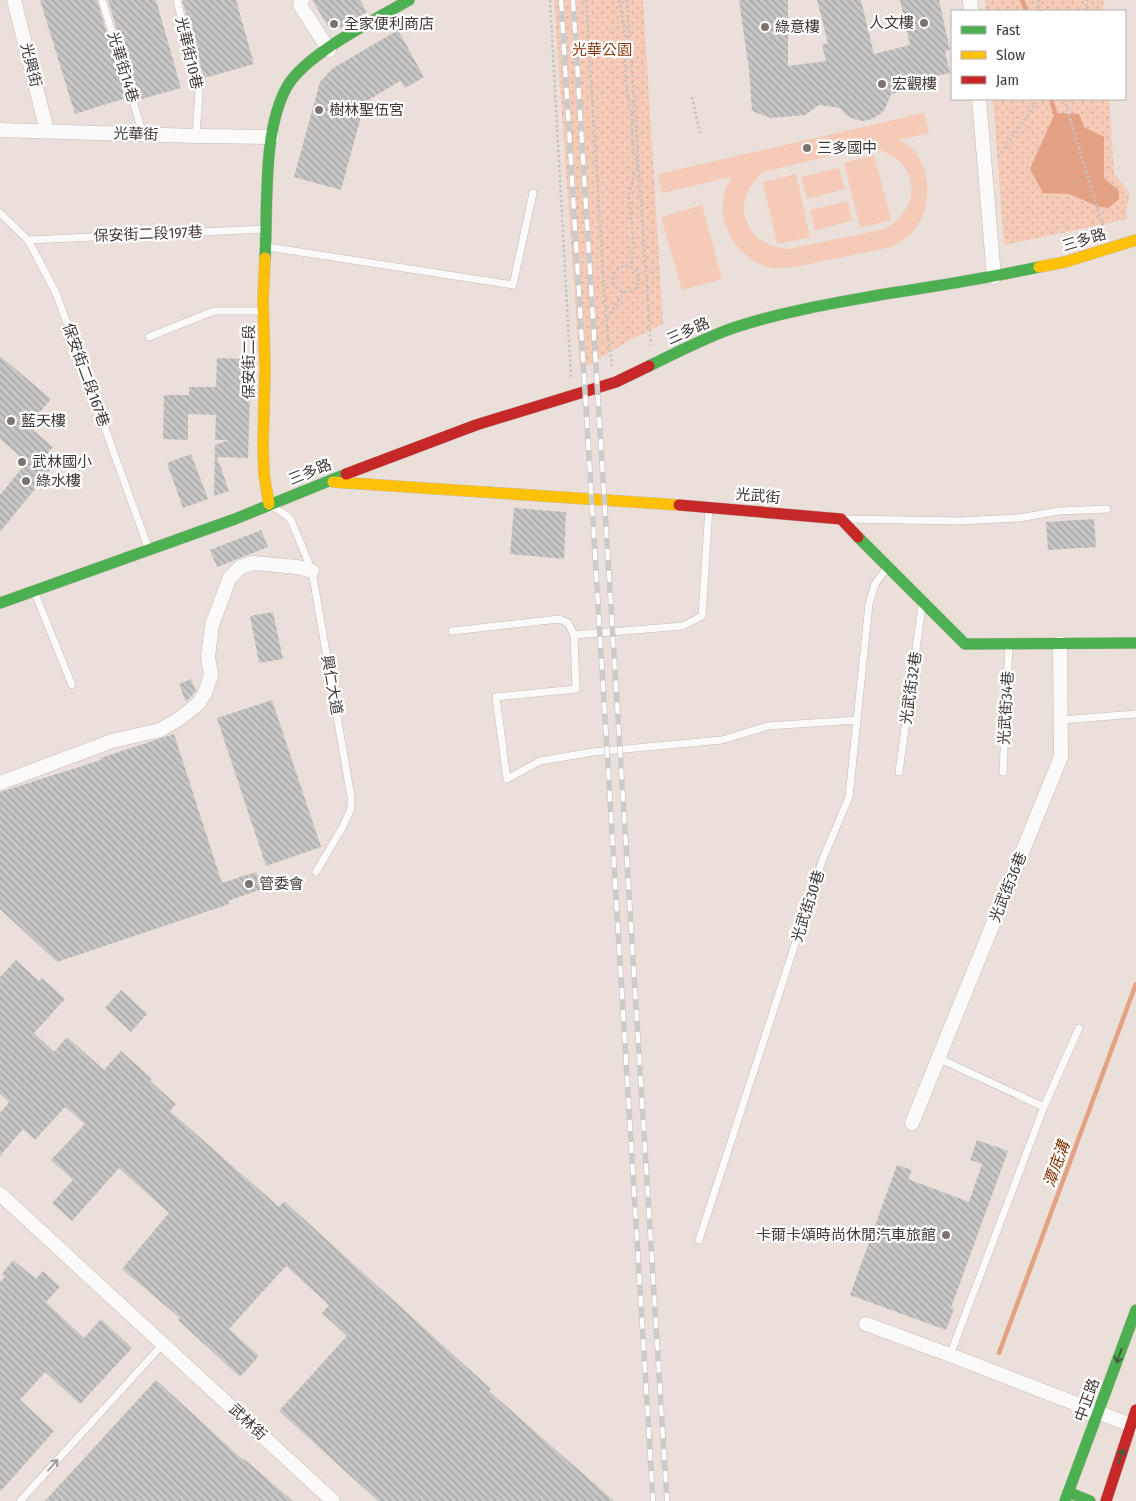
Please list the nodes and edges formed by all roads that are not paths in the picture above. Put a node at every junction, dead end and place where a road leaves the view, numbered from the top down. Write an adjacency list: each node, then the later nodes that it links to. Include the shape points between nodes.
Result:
1 (14, 0): 9 (street, 光興街)
2 (102, 0): 10 (lane, 光華街14巷)
3 (177, 0): 11 (lane, 光華街10巷, via 198,92)
4 (410, 0): 6 (street, 保安街二段)
5 (299, 2): 6 (street)
6 (329, 50): 12 (street, 保安街二段, via 309,64 289,85 282,97)
7 (979, 100): 19 (street)
8 (0, 130): 9 (street, 光華街)
9 (47, 131): 10 (street, 光華街)
10 (143, 134): 11 (street, 光華街)
11 (196, 136): 12 (street, 光華街)
12 (272, 137): 15 (street, 保安街二段)
13 (533, 194): 18 (lane, via 513,285)
14 (0, 213): 16 (lane, 保安街二段167巷)
15 (267, 229): 16 (lane, 保安街二段197巷); 18 (street, 保安街二段)
16 (28, 240): 27 (lane, 保安街二段167巷, via 56,293)
17 (1136, 240): 19 (street, 三多路, via 1065,262)
18 (267, 247): 20 (street, 保安街二段)
19 (994, 278): 22 (street, 三多路, via 851,300 783,313 735,327 616,382 476,425)
20 (263, 312): 21 (lane, via 214,311); 23 (street, 保安街二段, via 263,442)
21 (149, 337)
22 (325, 482): 23 (street, 三多路); 24 (street, 光武街)
23 (269, 504): 27 (street); 29 (lane, 興仁大道, via 286,515)
24 (708, 507): 26 (street, 光武街); 34 (lane, via 702,616 683,626)
25 (1107, 509): 26 (lane, via 960,521)
26 (841, 519): 28 (street)
27 (149, 550): 30 (street)
28 (887, 567): 32 (street); 40 (lane, 光武街30巷, via 875,584 869,604)
29 (312, 571): 44 (street, via 253,563 230,577 212,625 208,657 211,675 205,693 198,704 179,719 160,730 112,741); 45 (lane, 興仁大道, via 351,797 342,828)
30 (34, 591): 31 (street); 38 (lane)
31 (0, 603)
32 (923, 604): 37 (street, via 965,644); 42 (lane, 光武街32巷)
33 (452, 631): 34 (lane, via 559,619 568,623)
34 (574, 635): 40 (lane, via 576,689 496,697 507,779 540,761 593,752 722,740 768,726)
35 (1060, 643): 36 (street); 37 (street); 41 (street, 光武街36巷)
36 (1136, 643)
37 (1009, 644): 43 (lane, 光武街34巷)
38 (72, 685)
39 (1136, 714): 41 (lane)
40 (857, 720): 51 (lane, 光武街30巷, via 849,797 822,861)
41 (1061, 720): 47 (street, 光武街36巷, via 1061,757)
42 (899, 772)
43 (1003, 772)
44 (0, 783)
45 (316, 872)
46 (1079, 1028): 48 (lane)
47 (938, 1058): 48 (lane); 49 (street, 光武街36巷)
48 (1044, 1107): 55 (lane)
49 (912, 1123)
50 (0, 1194): 54 (street, 武林街)
51 (699, 1240)
52 (1136, 1310): 57 (street, 中正路, one-way to 57)
53 (866, 1324): 55 (street)
54 (162, 1344): 60 (lane, one-way to 54); 61 (street, 武林街)
55 (950, 1355): 57 (street)
56 (1136, 1410): 58 (street)
57 (1098, 1412): 58 (street); 59 (street, 中正路)
58 (1134, 1426): 63 (street, one-way to 58)
59 (1067, 1497): 62 (street)
60 (20, 1501)
61 (333, 1501)
62 (1090, 1501)
63 (1106, 1501)

